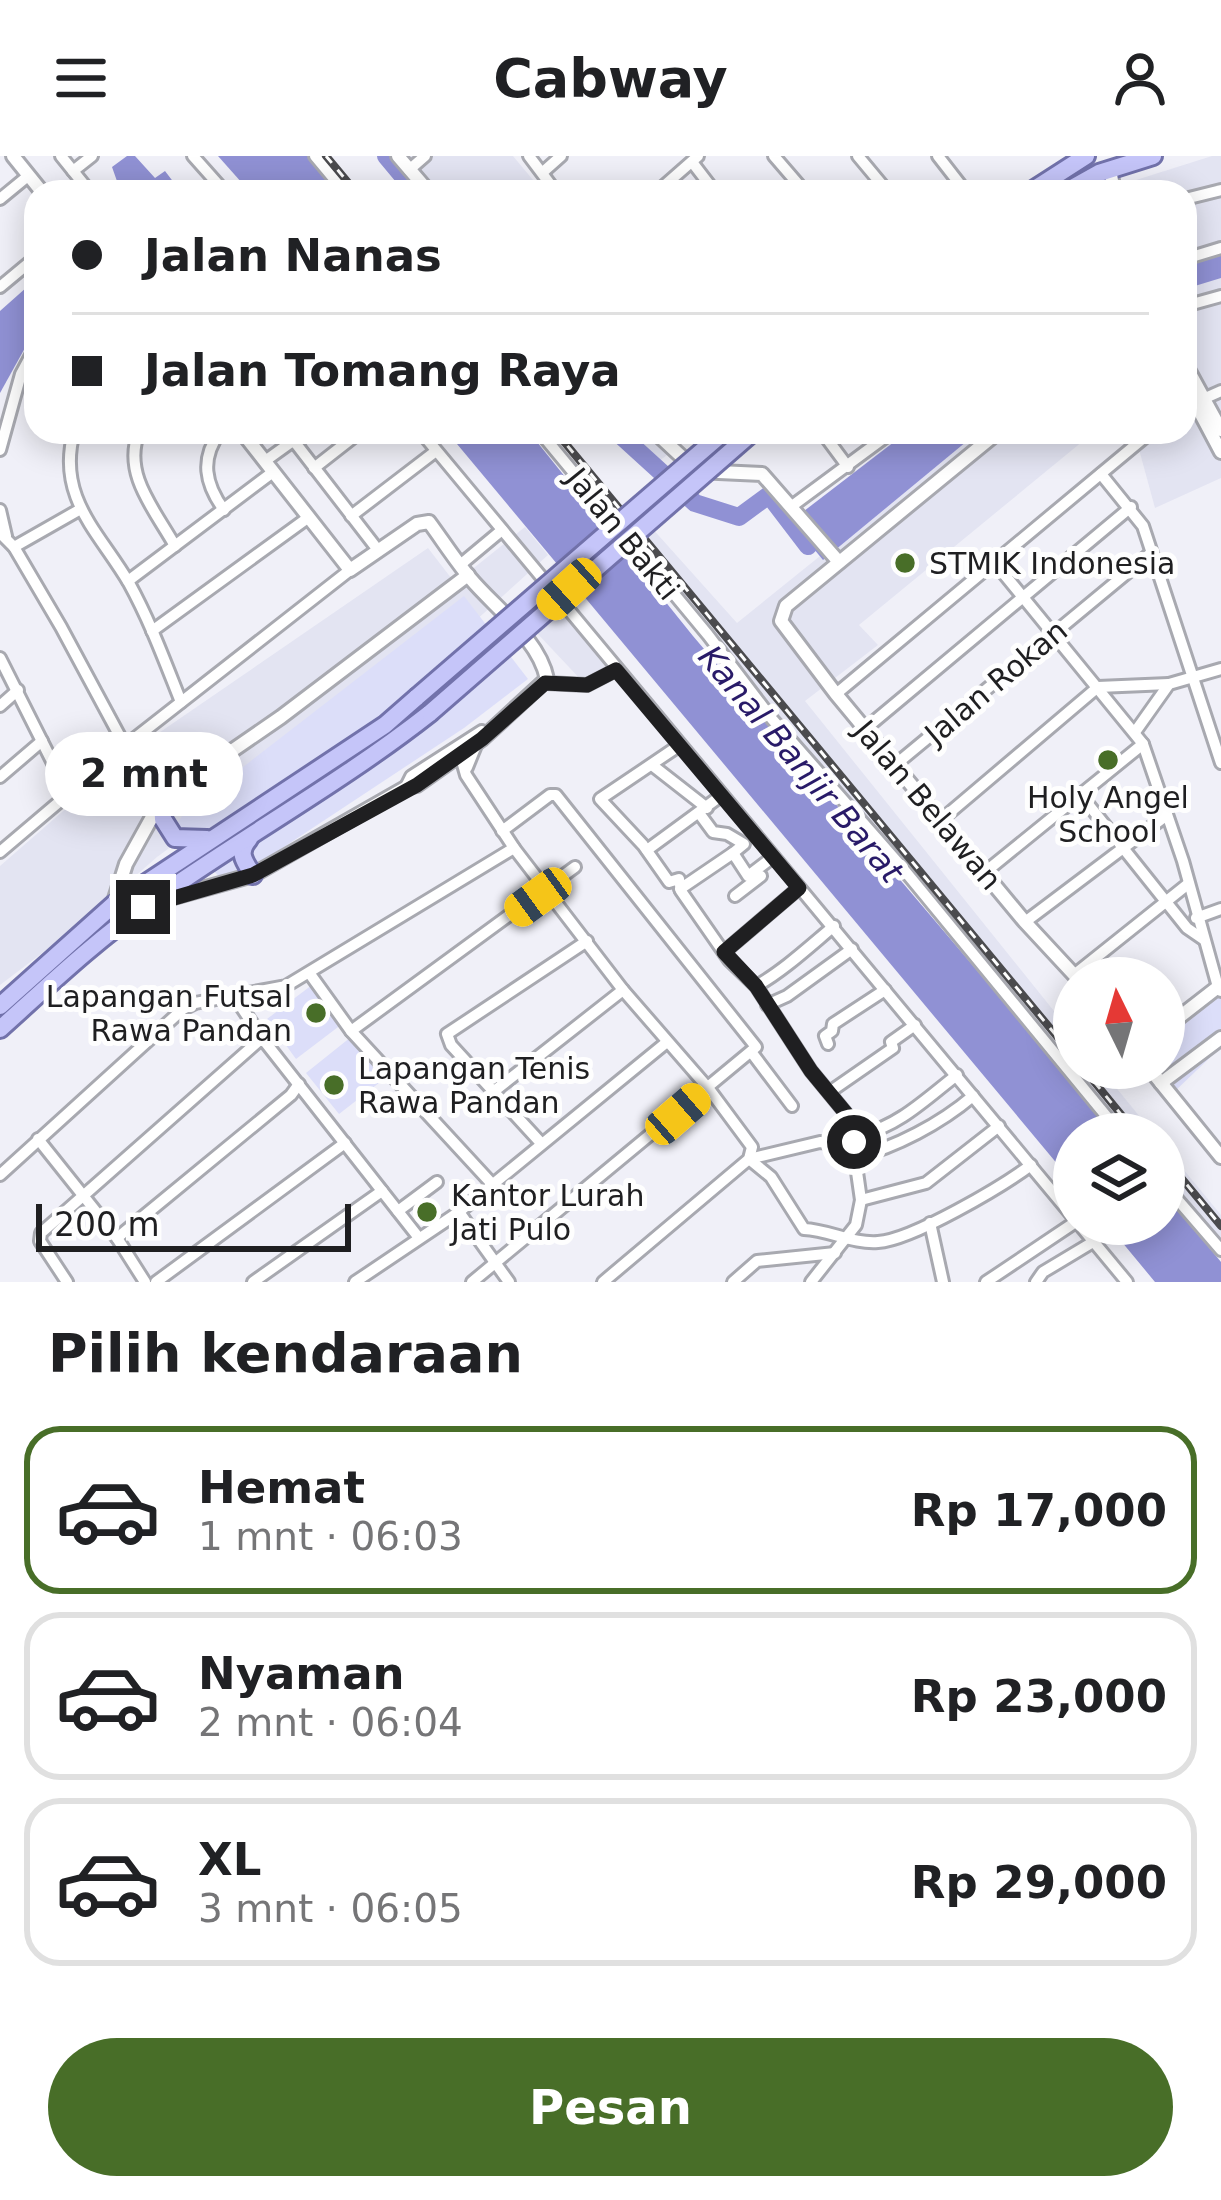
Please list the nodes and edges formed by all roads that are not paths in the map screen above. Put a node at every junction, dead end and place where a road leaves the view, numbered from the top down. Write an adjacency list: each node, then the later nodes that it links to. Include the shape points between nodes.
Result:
1 (13, 156): 19 (street)
2 (61, 156): 17 (street)
3 (92, 156): 17 (street)
4 (193, 156): 23 (street)
5 (315, 156): 24 (street)
6 (398, 156): 16 (street)
7 (425, 156): 16 (street)
8 (529, 156): 18 (street)
9 (561, 156): 18 (street)
10 (774, 156): 28 (street)
11 (858, 156): 29 (street)
12 (938, 156): 30 (street)
13 (1086, 156): 31 (main road)
14 (1153, 156): 20 (main road)
15 (695, 159): 27 (street)
16 (409, 170): 25 (street)
17 (74, 171): 22 (street)
18 (543, 172): 26 (street)
19 (28, 176): 21 (street); 32 (street)
20 (1103, 178)
21 (32, 180)
22 (81, 180)
23 (214, 180)
24 (335, 180)
25 (418, 180)
26 (548, 180)
27 (671, 180)
28 (795, 180)
29 (879, 180)
30 (957, 180)
31 (1049, 180)
32 (0, 199)
33 (24, 267): 34 (street)
34 (0, 287)
35 (24, 368): 55 (street)
36 (1197, 405): 38 (street)
37 (1197, 408): 57 (street)
38 (1221, 430)
39 (71, 444): 66 (street)
40 (134, 444): 71 (street, via 135,471)
41 (212, 444): 64 (street, via 206,469)
42 (252, 444): 58 (street)
43 (286, 444): 58 (street)
44 (294, 444): 60 (street)
45 (345, 444): 60 (street)
46 (430, 444): 56 (street)
47 (550, 444): 171 (street, Jalan Bakti)
48 (668, 444): 65 (street, via 697,471 758,473)
49 (710, 444): 116 (main road, bridge, via 385,725)
50 (739, 444): 114 (main road, bridge, via 430,712)
51 (831, 444): 59 (street)
52 (877, 444): 59 (street)
53 (983, 444): 74 (street)
54 (1136, 444): 61 (street)
55 (0, 450)
56 (436, 451): 67 (street); 69 (street)
57 (1221, 452)
58 (269, 466): 64 (street); 68 (street)
59 (848, 467): 65 (street)
60 (314, 468): 67 (street)
61 (1101, 473): 62 (street); 75 (street)
62 (1131, 507): 73 (street); 79 (street)
63 (0, 510): 70 (street)
64 (224, 510): 71 (street)
65 (796, 510): 74 (street)
66 (79, 511): 70 (street); 78 (street)
67 (351, 516): 72 (street)
68 (309, 517): 76 (street); 80 (street)
69 (506, 535): 77 (street); 84 (street)
70 (7, 539): 99 (street)
71 (175, 546): 78 (street)
72 (378, 550): 76 (street); 77 (street, via 426,520)
73 (1151, 553): 81 (street, Jalan Rokan); 85 (street)
74 (837, 560): 90 (street, Jalan Belawan, via 786,607 782,628)
75 (994, 563): 79 (street); 90 (street)
76 (350, 570): 91 (street)
77 (468, 574): 86 (street, via 544,664); 109 (street)
78 (128, 581): 80 (street)
79 (1024, 598): 81 (street); 93 (street)
80 (152, 631): 91 (street)
81 (1054, 634): 88 (street); 103 (street, Jalan Rokan)
82 (0, 658): 89 (street)
83 (1221, 669): 85 (street)
84 (616, 670): 86 (street, via 587,685); 98 (street)
85 (1192, 677): 87 (street); 101 (street)
86 (545, 683): 94 (street)
87 (1168, 684): 88 (street); 95 (street)
88 (1098, 687): 95 (street); 112 (street)
89 (18, 690): 92 (street); 96 (street)
90 (836, 694): 93 (street, Jalan Belawan)
91 (181, 702): 99 (street)
92 (0, 706)
93 (865, 729): 103 (street, Jalan Belawan)
94 (487, 731): 100 (street); 100 (street)
95 (1135, 732): 97 (street)
96 (42, 740): 104 (street); 106 (street)
97 (1142, 744): 107 (street); 111 (street)
98 (680, 745): 102 (street); 108 (street)
99 (125, 746): 106 (street)
100 (457, 763): 105 (street); 105 (street, via 412,777); 113 (street)
101 (1221, 763)
102 (652, 765): 110 (street); 120 (street, via 600,799)
103 (895, 765): 112 (street, Jalan Belawan)
104 (0, 777)
105 (407, 787): 126 (street)
106 (68, 793): 121 (street)
107 (1080, 794): 118 (street); 125 (street)
108 (722, 795): 110 (street); 115 (street)
109 (163, 799): 116 (main road, via 163,820 175,838); 134 (street)
110 (703, 811): 117 (street, via 712,832); 120 (street)
111 (1167, 815): 118 (street); 127 (street)
112 (940, 820): 125 (street, Jalan Belawan)
113 (502, 831): 119 (street); 161 (street, via 556,795 756,1045)
114 (254, 833): 126 (main road, via 241,857); 133 (main road)
115 (756, 834): 117 (street); 123 (street)
116 (214, 838): 134 (main road)
117 (745, 844): 122 (street)
118 (1124, 846): 132 (street); 137 (street)
119 (514, 848): 128 (street); 145 (street)
120 (647, 850): 129 (street)
121 (0, 852)
122 (733, 853): 123 (street, via 748,876); 129 (street)
123 (771, 861): 130 (street); 131 (street)
124 (575, 867): 128 (street)
125 (984, 873): 137 (street, Jalan Belawan)
126 (253, 875): 133 (street)
127 (1189, 884): 132 (street); 136 (street)
128 (546, 889): 140 (street); 156 (street)
129 (680, 889): 142 (street)
130 (797, 891): 138 (street); 142 (street)
131 (735, 896)
132 (1167, 900): 139 (street); 144 (street)
133 (151, 902): 155 (main road)
134 (113, 905): 151 (main road)
135 (1221, 909): 136 (street)
136 (1196, 917): 139 (street)
137 (1025, 922): 143 (street, Jalan Belawan)
138 (834, 926): 141 (street); 147 (street)
139 (1203, 939): 146 (street)
140 (587, 941): 148 (street); 168 (street, via 447,1034)
141 (852, 950): 149 (street); 152 (street)
142 (724, 952): 147 (street)
143 (1058, 957)
144 (1099, 957)
145 (310, 974): 150 (street, via 272,992); 156 (street)
146 (1217, 984): 153 (street)
147 (756, 986): 152 (street)
148 (622, 990): 159 (street); 168 (street)
149 (885, 990): 154 (street); 160 (street, via 833,1024)
150 (234, 996): 157 (street); 174 (street, via 183,1009)
151 (0, 1006)
152 (767, 1006): 167 (street)
153 (1185, 1011)
154 (915, 1025): 163 (street); 167 (street)
155 (0, 1029)
156 (351, 1031): 183 (street)
157 (262, 1038): 164 (street); 186 (street)
158 (1221, 1038): 162 (street)
159 (667, 1042): 165 (street); 175 (street)
160 (828, 1044)
161 (752, 1053): 165 (street); 170 (street)
162 (1185, 1065)
163 (957, 1075): 169 (street); 173 (street, via 916,1108)
164 (298, 1084): 176 (street); 193 (street)
165 (709, 1089): 179 (street, via 749,1142); 200 (street)
166 (1166, 1089): 178 (street)
167 (831, 1091): 173 (street)
168 (493, 1092): 175 (street)
169 (973, 1096): 172 (street); 177 (street, via 876,1152)
170 (792, 1106)
171 (1104, 1113)
172 (999, 1126): 180 (street); 187 (street, via 926,1183)
173 (863, 1134): 177 (street)
174 (38, 1139): 181 (street); 186 (street)
175 (540, 1142): 183 (street)
176 (345, 1143): 184 (street); 204 (street)
177 (854, 1153): 179 (street, via 820,1142); 187 (street)
178 (1221, 1157)
179 (749, 1158): 195 (street, via 804,1229); 209 (street)
180 (1031, 1165): 185 (street); 191 (street)
181 (0, 1175)
182 (437, 1182): 189 (street)
183 (491, 1184): 190 (street)
184 (382, 1191): 189 (street); 205 (street)
185 (1053, 1193)
186 (83, 1194): 193 (street); 202 (street, via 40,1238)
187 (861, 1200): 195 (street)
188 (1185, 1208): 198 (street)
189 (398, 1211): 194 (street)
190 (459, 1212): 194 (street); 200 (street)
191 (930, 1223): 195 (street, via 883,1242); 212 (street)
192 (1053, 1237): 213 (street)
193 (117, 1238): 203 (street)
194 (419, 1238): 206 (street)
195 (847, 1238): 199 (street)
196 (1088, 1245): 214 (street)
197 (1095, 1245): 201 (street)
198 (1221, 1250)
199 (835, 1253): 210 (street, via 757,1261); 211 (street)
200 (496, 1265): 207 (street); 208 (street)
201 (1120, 1280)
202 (67, 1282)
203 (145, 1282)
204 (156, 1282)
205 (253, 1282)
206 (355, 1282)
207 (472, 1282)
208 (509, 1282)
209 (603, 1282)
210 (733, 1282)
211 (811, 1282)
212 (943, 1282)
213 (986, 1282)
214 (1036, 1282)

